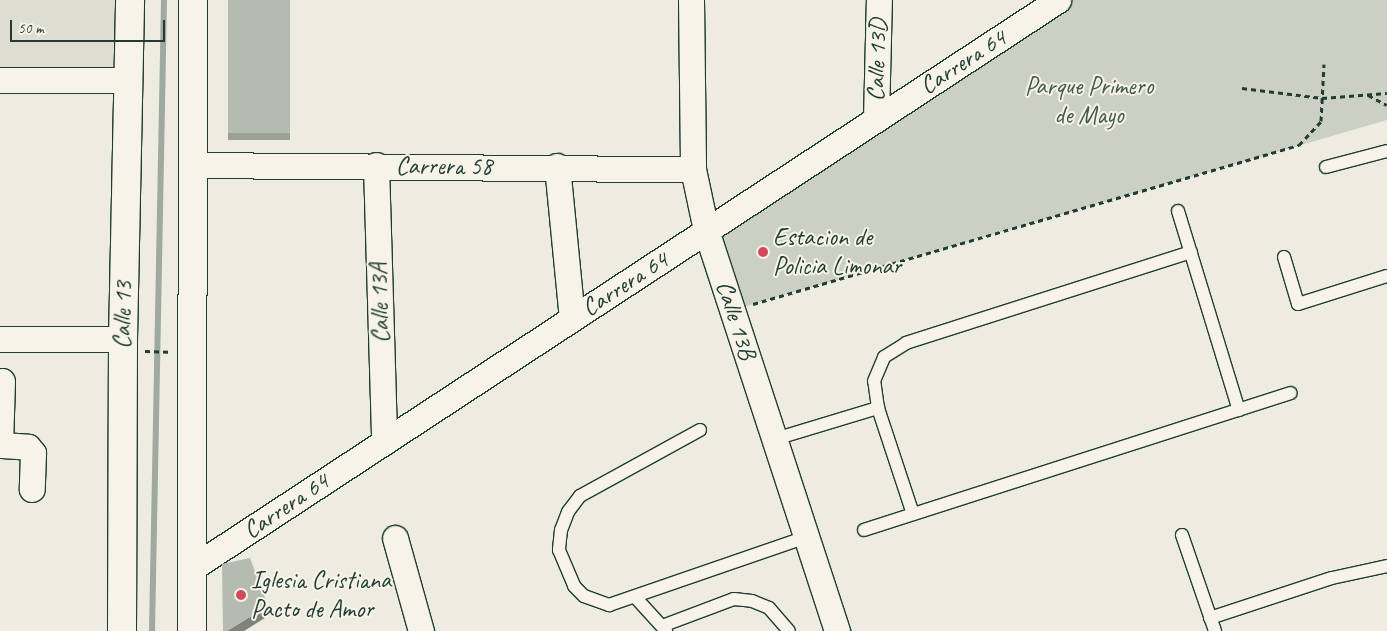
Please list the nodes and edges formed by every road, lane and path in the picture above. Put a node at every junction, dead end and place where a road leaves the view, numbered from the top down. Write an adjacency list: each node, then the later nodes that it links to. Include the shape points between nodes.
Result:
1 (130, 0): 8 (main road, Calle 13)
2 (193, 0): 16 (main road)
3 (691, 0): 20 (street, Calle 13B)
4 (879, 0): 14 (street, Calle 13D)
5 (1058, 0): 14 (street, Carrera 64)
6 (1324, 64): 12 (path)
7 (0, 80): 8 (street)
8 (128, 80): 29 (main road, Calle 13)
9 (1242, 88): 12 (path)
10 (1387, 93): 11 (path)
11 (1367, 95): 12 (path); 13 (path)
12 (1322, 98): 26 (path, via 1321,121 1299,145)
13 (1387, 106)
14 (876, 119): 22 (street, Carrera 64)
15 (1387, 151): 19 (lane)
16 (195, 165): 17 (street, Carrera 58); 46 (main road)
17 (376, 165): 18 (street, Carrera 58); 37 (street, Calle 13A)
18 (557, 166): 20 (street, Carrera 58); 27 (street)
19 (1326, 166)
20 (692, 169): 22 (street, Calle 13B)
21 (1178, 211): 23 (lane)
22 (706, 230): 26 (street, Calle 13B); 27 (street, Carrera 64)
23 (1191, 252): 33 (lane, via 894,348 877,368 874,381); 34 (lane)
24 (1284, 257): 25 (lane, via 1298,304)
25 (1387, 276)
26 (733, 310): 36 (street, Calle 13B)
27 (572, 318): 37 (street, Carrera 64)
28 (0, 339): 29 (street)
29 (132, 345): 30 (path); 50 (main road, Calle 13)
30 (169, 352)
31 (2, 381): 38 (street)
32 (1292, 393): 34 (lane)
33 (878, 408): 36 (lane); 40 (lane)
34 (1239, 410): 40 (lane)
35 (700, 430): 47 (lane, via 580,496 568,512 561,530 559,550 574,586 584,596 609,605)
36 (775, 439): 43 (street, Calle 13B)
37 (384, 442): 46 (street, Carrera 64)
38 (1, 445): 39 (street, via 28,447 33,453)
39 (32, 489)
40 (913, 514): 41 (lane)
41 (864, 530)
42 (1182, 535): 48 (lane)
43 (806, 537): 47 (lane); 54 (street, Calle 13B)
44 (395, 538): 52 (street)
45 (1387, 566): 48 (lane, via 1332,578)
46 (192, 568): 51 (main road)
47 (636, 598): 49 (lane)
48 (1210, 618): 55 (lane)
49 (664, 629): 53 (lane, via 734,599 752,601 769,608)
50 (122, 631)
51 (192, 631)
52 (421, 631)
53 (789, 631)
54 (836, 631)
55 (1215, 631)

